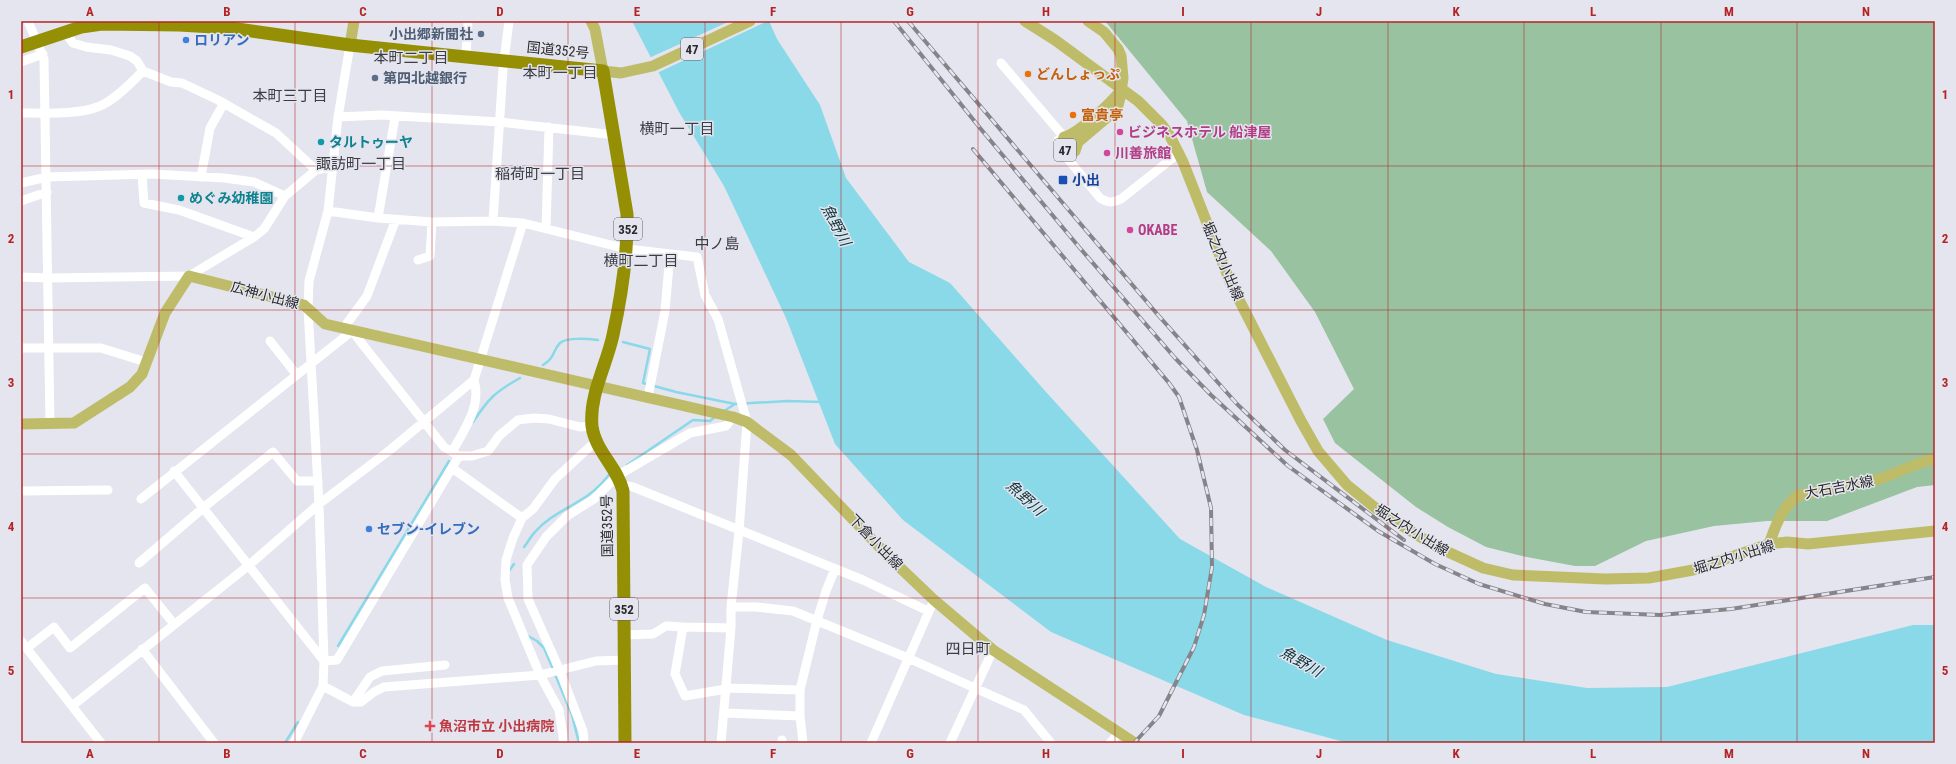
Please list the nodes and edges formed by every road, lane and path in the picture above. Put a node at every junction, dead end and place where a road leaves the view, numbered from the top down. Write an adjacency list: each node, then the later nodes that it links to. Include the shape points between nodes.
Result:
1 (28, 21): 12 (street)
2 (354, 21): 13 (main road)
3 (468, 21): 16 (street)
4 (509, 21): 17 (street)
5 (591, 21): 21 (main road, via 595,29)
6 (750, 21): 21 (main road, 47, via 669,60 633,72)
7 (1025, 21): 22 (main road, 堀之内小出線)
8 (1088, 21): 22 (main road, 47, via 1111,40 1121,56)
9 (179, 23): 10 (highway, 国道352号); 13 (highway, 国道352号)
10 (81, 24): 11 (highway, 国道352号)
11 (64, 31): 12 (highway, 国道352号); 20 (street, via 73,43 130,56 137,60)
12 (37, 41): 14 (highway, 国道352号); 15 (street)
13 (350, 46): 16 (highway, 国道352号); 26 (street)
14 (21, 47)
15 (43, 54): 18 (street); 25 (street)
16 (466, 56): 17 (highway, 国道352号)
17 (504, 61): 21 (highway, 国道352号); 28 (street)
18 (21, 62)
19 (1002, 63): 31 (street)
20 (143, 71): 23 (street, via 182,83); 25 (street, via 102,105 89,109)
21 (603, 71): 30 (highway, 国道352号 / 352)
22 (1122, 90): 31 (main road, 47, via 1073,133); 31 (main road, 47, via 1117,108 1078,142 1075,151 1070,152 1064,148); 32 (main road, 堀之内小出線, via 1153,114)
23 (224, 103): 34 (street, via 276,133); 37 (street, via 210,128)
24 (21, 113): 25 (street)
25 (46, 113): 36 (street)
26 (338, 117): 27 (street); 33 (street)
27 (395, 117): 28 (street); 43 (street)
28 (500, 122): 29 (street); 45 (street)
29 (549, 127): 30 (street); 48 (street)
30 (615, 135): 50 (highway, 国道352号 / 352, via 628,214)
31 (1064, 137): 32 (street, via 1058,140 1058,148 1100,198 1107,202 1121,199)
32 (1179, 153): 89 (main road, 堀之内小出線, via 1231,284 1301,421 1318,450 1346,485 1383,514 1460,559 1496,572 1532,577 1649,578 1693,570)
33 (332, 167): 34 (street); 42 (street)
34 (316, 170): 40 (street)
35 (142, 175): 36 (street); 37 (street); 49 (street, via 144,203 179,210)
36 (47, 177): 38 (street); 39 (street)
37 (201, 177): 40 (street, via 254,182)
38 (21, 183)
39 (46, 192): 41 (street); 55 (street)
40 (285, 196): 49 (street, via 264,229)
41 (21, 201)
42 (328, 211): 43 (street); 56 (street, via 309,282)
43 (378, 218): 44 (street)
44 (396, 219): 46 (street); 57 (street, via 367,296)
45 (493, 221): 46 (street); 47 (street)
46 (432, 222): 52 (street, via 430,256)
47 (523, 223): 48 (street); 61 (street)
48 (546, 229): 50 (street)
49 (254, 237): 53 (street)
50 (627, 249): 51 (street); 66 (highway, 国道352号 / 352, via 613,335)
51 (670, 254): 67 (street, via 665,311); 70 (street, via 697,257 705,295 718,319)
52 (418, 260)
53 (189, 276): 55 (street); 56 (main road, 広神小出線, via 304,305); 62 (main road, via 165,313)
54 (21, 277): 55 (street)
55 (48, 278): 60 (street)
56 (308, 309): 57 (main road, 広神小出線, via 325,324); 63 (street)
57 (348, 330): 61 (main road, 広神小出線); 63 (street); 69 (street)
58 (270, 341): 64 (street)
59 (21, 348): 60 (street)
60 (47, 348): 62 (street, via 101,348); 72 (street)
61 (481, 359): 65 (street); 66 (main road, 広神小出線)
62 (146, 362): 72 (main road, via 142,374 130,387 74,423)
63 (310, 363): 64 (street); 80 (street)
64 (296, 374): 78 (street)
65 (474, 380): 69 (street); 75 (street, via 476,387 472,416)
66 (598, 386): 67 (main road, 下倉小出線); 73 (highway, 国道352号 / 352, via 592,411)
67 (649, 390): 68 (main road, 下倉小出線)
68 (733, 417): 70 (main road, 下倉小出線); 79 (street, via 726,426 690,433)
69 (423, 422): 75 (street, via 444,447); 84 (street)
70 (747, 422): 87 (street); 93 (main road, 下倉小出線, via 791,455)
71 (21, 424): 72 (main road)
72 (50, 424)
73 (592, 426): 74 (highway, 国道352号 / 352); 75 (street, via 566,424 549,418 518,420 499,436 488,451 472,456)
74 (596, 441): 79 (highway, 国道352号 / 352); 86 (street, via 556,479 533,509)
75 (455, 454): 77 (street)
76 (1935, 460): 89 (main road, 大石吉水線, via 1920,463 1880,479 1799,496 1781,513)
77 (452, 468): 86 (street); 106 (street, via 337,660)
78 (174, 471): 83 (street); 85 (street)
79 (620, 481): 87 (street); 100 (highway, 国道352号 / 352, via 624,529); 108 (street, via 567,516 546,537 527,565 528,599)
80 (318, 482): 84 (street); 85 (street, via 297,481 273,452)
81 (108, 490): 82 (street)
82 (21, 491)
83 (141, 499)
84 (319, 504): 91 (street); 106 (street)
85 (203, 508): 90 (street); 91 (street)
86 (522, 518): 109 (street, via 506,560 505,580 512,609)
87 (739, 531): 92 (street); 94 (street)
88 (1935, 532): 89 (main road, 堀之内小出線, via 1808,544)
89 (1769, 544)
90 (139, 563)
91 (248, 566): 97 (street); 106 (street)
92 (835, 569): 95 (street); 96 (street)
93 (934, 600): 95 (street); 103 (main road, 下倉小出線)
94 (730, 607): 96 (street, via 793,611); 99 (street)
95 (928, 611): 104 (street)
96 (817, 620): 104 (street); 113 (street)
97 (174, 624): 101 (street, via 145,588 70,648 54,627); 102 (street)
98 (683, 627): 99 (street); 100 (street, via 666,626 653,634); 111 (street, via 675,674 686,696)
99 (731, 628): 111 (street)
100 (624, 635): 105 (highway, 国道352号 / 352)
101 (24, 645): 115 (street)
102 (142, 650): 115 (street); 120 (street)
103 (993, 650): 112 (street); 118 (main road, 下倉小出線)
104 (908, 658): 112 (street); 127 (street)
105 (624, 660): 108 (street, via 596,661); 124 (highway, 国道352号 / 352)
106 (324, 661): 110 (street)
107 (445, 665): 114 (street, via 382,671 370,677)
108 (557, 671): 109 (street); 123 (street, via 583,731)
109 (540, 675): 114 (street, via 384,687 361,702); 122 (street, via 559,710)
110 (322, 686): 114 (street); 121 (street)
111 (726, 689): 113 (street); 116 (street)
112 (976, 689): 128 (street); 129 (street, via 1024,710)
113 (800, 690): 117 (street)
114 (353, 702)
115 (72, 706): 119 (street)
116 (724, 713): 117 (street); 125 (street)
117 (800, 716): 126 (street)
118 (1120, 733): 130 (street); 131 (main road, 下倉小出線)
119 (101, 743)
120 (214, 743)
121 (294, 743)
122 (564, 743)
123 (584, 743)
124 (625, 743)
125 (721, 743)
126 (803, 743)
127 (871, 743)
128 (950, 743)
129 (1051, 743)
130 (1110, 743)
131 (1135, 743)

